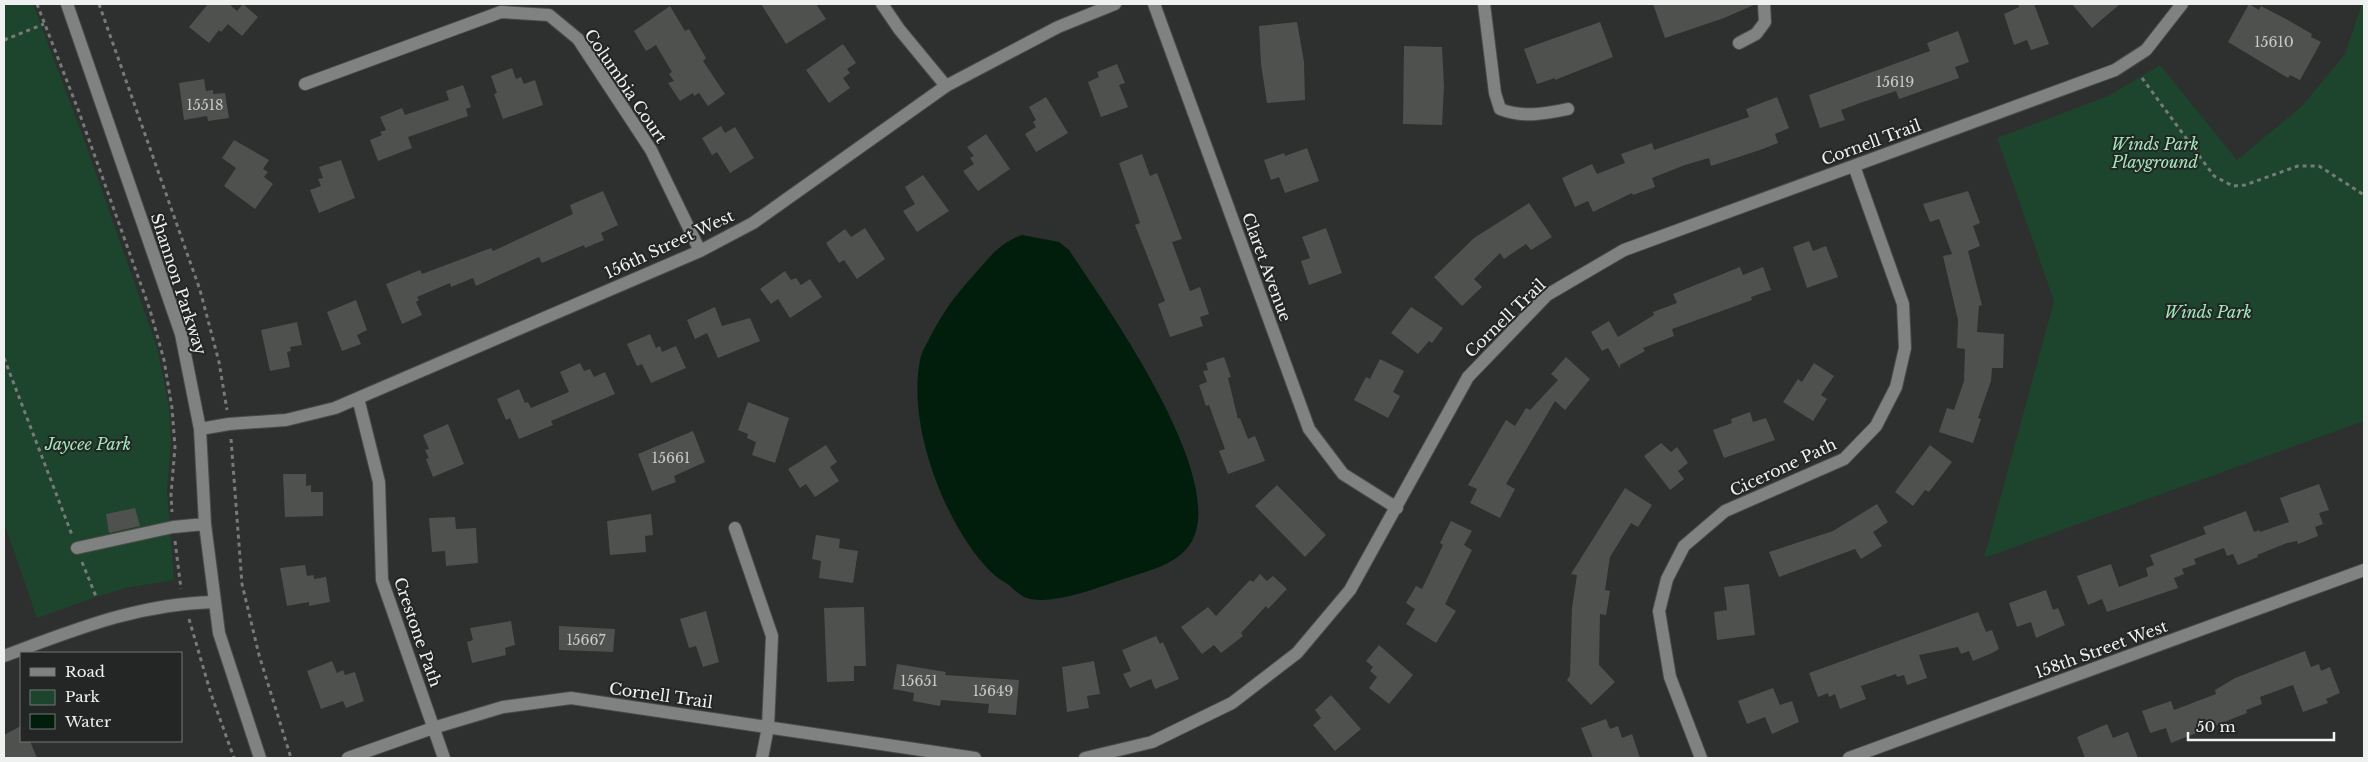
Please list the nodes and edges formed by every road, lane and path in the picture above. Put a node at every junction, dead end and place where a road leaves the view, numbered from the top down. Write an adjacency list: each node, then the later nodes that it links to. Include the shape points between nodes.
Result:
1 (36, 4): 9 (path)
2 (67, 4): 21 (street, Shannon Parkway, via 182,334)
3 (882, 4): 14 (street)
4 (1115, 4): 14 (street, 156th Street West, via 1058,27)
5 (1154, 4): 22 (street, Claret Avenue, via 1309,429 1343,474)
6 (1484, 4): 15 (street, via 1494,93 1500,109 1512,114 1537,115)
7 (1764, 4): 11 (street, via 1765,22 1756,34)
8 (2182, 4): 16 (street, Cornell Trail, via 2146,50 2115,70)
9 (44, 24): 10 (path); 24 (path, via 79,112 150,310 162,353 175,447 171,495)
10 (4, 40)
11 (1739, 43)
12 (2142, 78): 17 (path, via 2214,176 2233,186 2245,185 2298,166 2319,166)
13 (305, 84): 18 (street, Columbia Court, via 501,12 548,15 578,38 651,150)
14 (946, 86): 18 (street, 156th Street West, via 753,223)
15 (1568, 109)
16 (1854, 166): 22 (street, Cornell Trail, via 1624,250 1547,295 1468,377); 41 (street, Cicerone Path, via 1903,304 1905,348 1896,387 1876,426 1844,459 1725,511 1684,546 1667,579 1659,611 1670,677)
17 (2364, 195)
18 (700, 251): 20 (street, 156th Street West)
19 (4, 358): 26 (path)
20 (358, 398): 21 (street, 156th Street West, via 335,408 286,420); 33 (street, Crestone Path, via 379,482 382,580)
21 (200, 429): 23 (street, Shannon Parkway)
22 (1397, 508): 40 (street, Cornell Trail, via 1350,590 1297,653 1232,704 1152,742)
23 (205, 524): 24 (street); 29 (street, Shannon Parkway)
24 (173, 527): 26 (street); 30 (path, via 178,583)
25 (735, 528): 32 (street, via 772,636)
26 (77, 548): 28 (path)
27 (2364, 570): 42 (street, 158th Street West)
28 (97, 599)
29 (213, 602): 30 (street); 35 (street, Shannon Parkway, via 226,660)
30 (185, 603): 31 (street, via 101,620); 34 (path)
31 (4, 656)
32 (768, 727): 33 (street, Cornell Trail, via 571,698 503,707); 38 (street); 39 (street, Cornell Trail)
33 (433, 728): 36 (street, Cornell Trail); 37 (street, Crestone Path)
34 (234, 758)
35 (260, 758)
36 (348, 758)
37 (444, 758)
38 (762, 758)
39 (975, 758)
40 (1085, 758)
41 (1701, 758)
42 (1849, 758)

